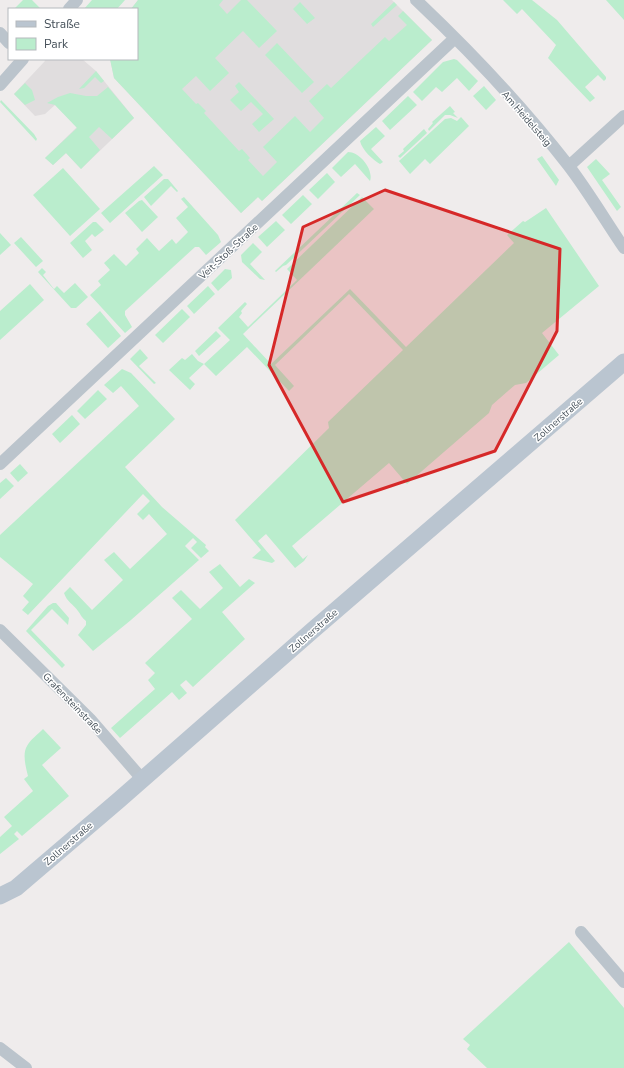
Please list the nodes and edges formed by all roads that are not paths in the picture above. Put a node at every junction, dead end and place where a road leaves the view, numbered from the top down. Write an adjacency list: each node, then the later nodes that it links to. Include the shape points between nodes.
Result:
1 (77, 0): 3 (street)
2 (416, 0): 5 (street, Am Heidelsteig)
3 (70, 8)
4 (0, 33): 6 (street)
5 (455, 38): 10 (street, Am Heidelsteig, via 545,136); 13 (street, Veit-Stoß-Straße)
6 (8, 42)
7 (22, 60): 8 (street)
8 (0, 85)
9 (624, 116): 10 (street)
10 (569, 166): 11 (street, Am Heidelsteig)
11 (624, 248)
12 (624, 362): 15 (street, Zollnerstraße)
13 (0, 464)
14 (0, 630): 15 (street, Grafensteinstraße, via 90,719)
15 (142, 780): 16 (street, Zollnerstraße, via 16,888)
16 (0, 896)
17 (581, 932): 18 (street)
18 (624, 982)
19 (0, 1048): 20 (street)
20 (26, 1068)

